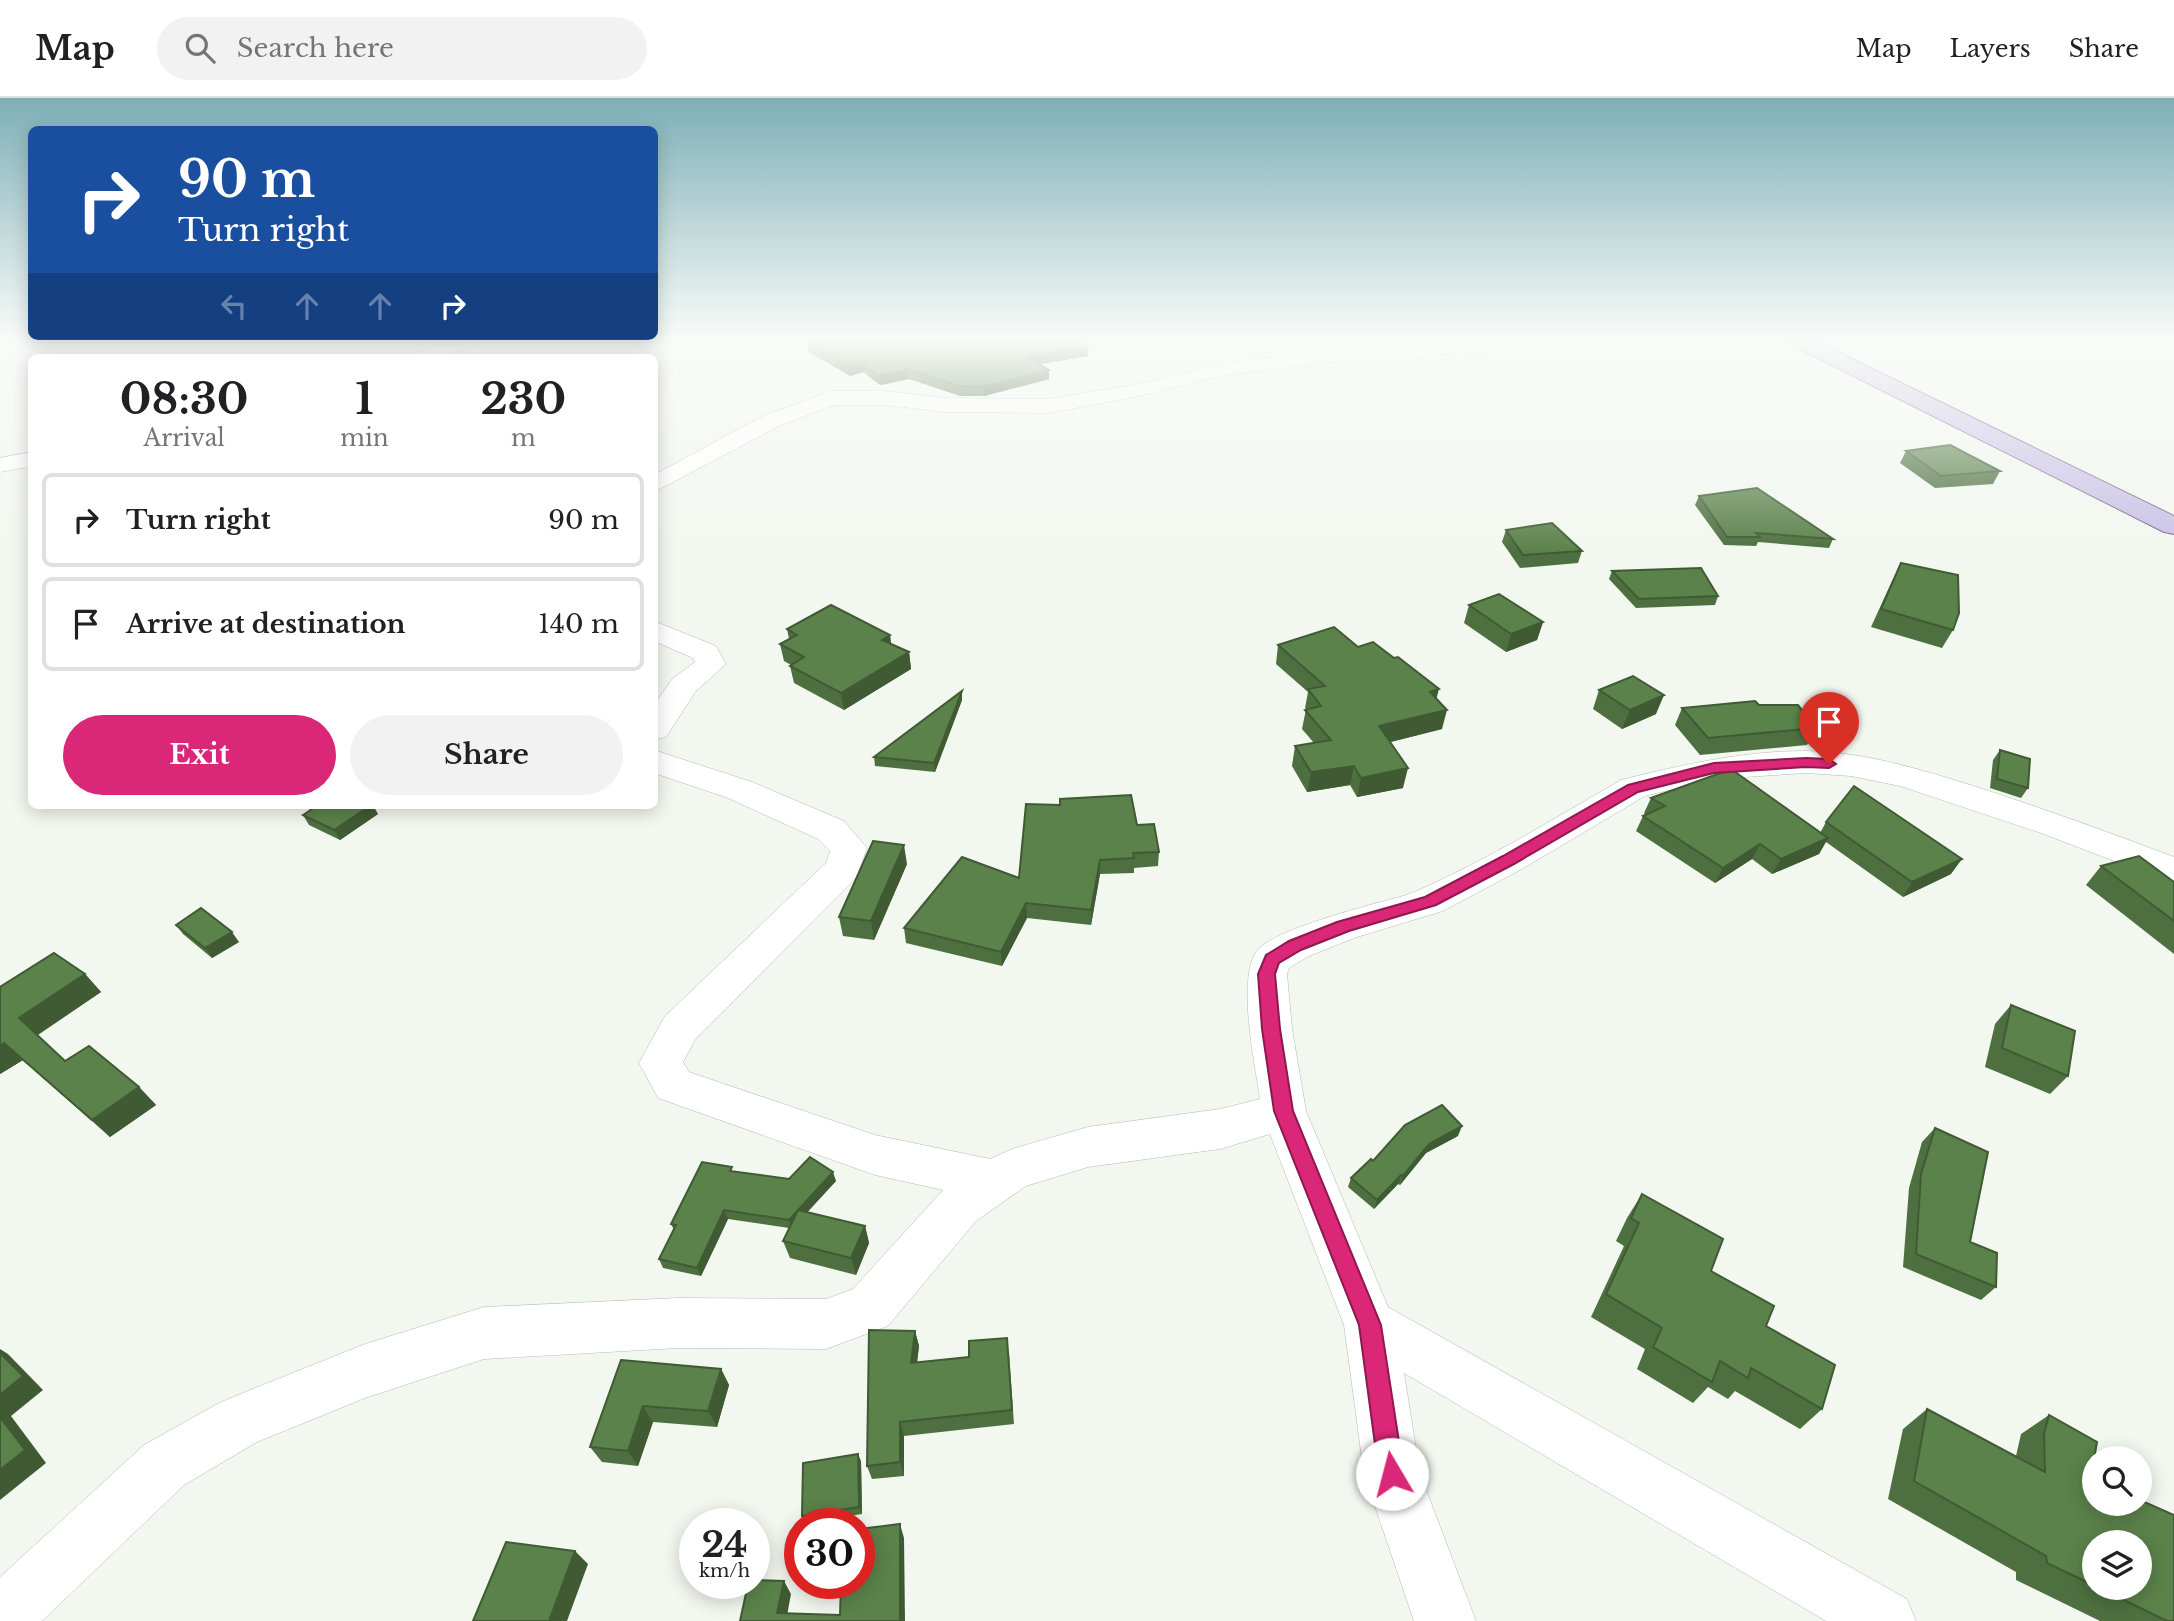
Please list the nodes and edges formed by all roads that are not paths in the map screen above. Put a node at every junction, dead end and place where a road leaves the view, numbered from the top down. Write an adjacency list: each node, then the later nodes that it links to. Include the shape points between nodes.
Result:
1 (798, 410): 5 (street)
2 (1940, 410): 6 (main road)
3 (28, 460): 4 (street)
4 (0, 465)
5 (658, 483)
6 (2174, 526)
7 (658, 632): 8 (street, via 705,652 711,664 684,685)
8 (658, 724)
9 (658, 762): 12 (street, via 740,790 831,830 849,848 843,869 680,1028 661,1063 674,1085 876,1155)
10 (2174, 871): 11 (street, via 1906,776 1851,765 1806,762 1714,768 1633,788 1430,901 1343,927 1272,959 1267,974 1271,1029)
11 (1284, 1111): 12 (street, via 1220,1129 1088,1147 1012,1170); 13 (street)
12 (996, 1181): 14 (street, via 959,1206 870,1308 826,1324 678,1323 484,1333 365,1371 238,1422 164,1465)
13 (1370, 1325): 15 (street, via 1392,1474); 16 (street)
14 (0, 1619)
15 (1445, 1621)
16 (1885, 1621)

